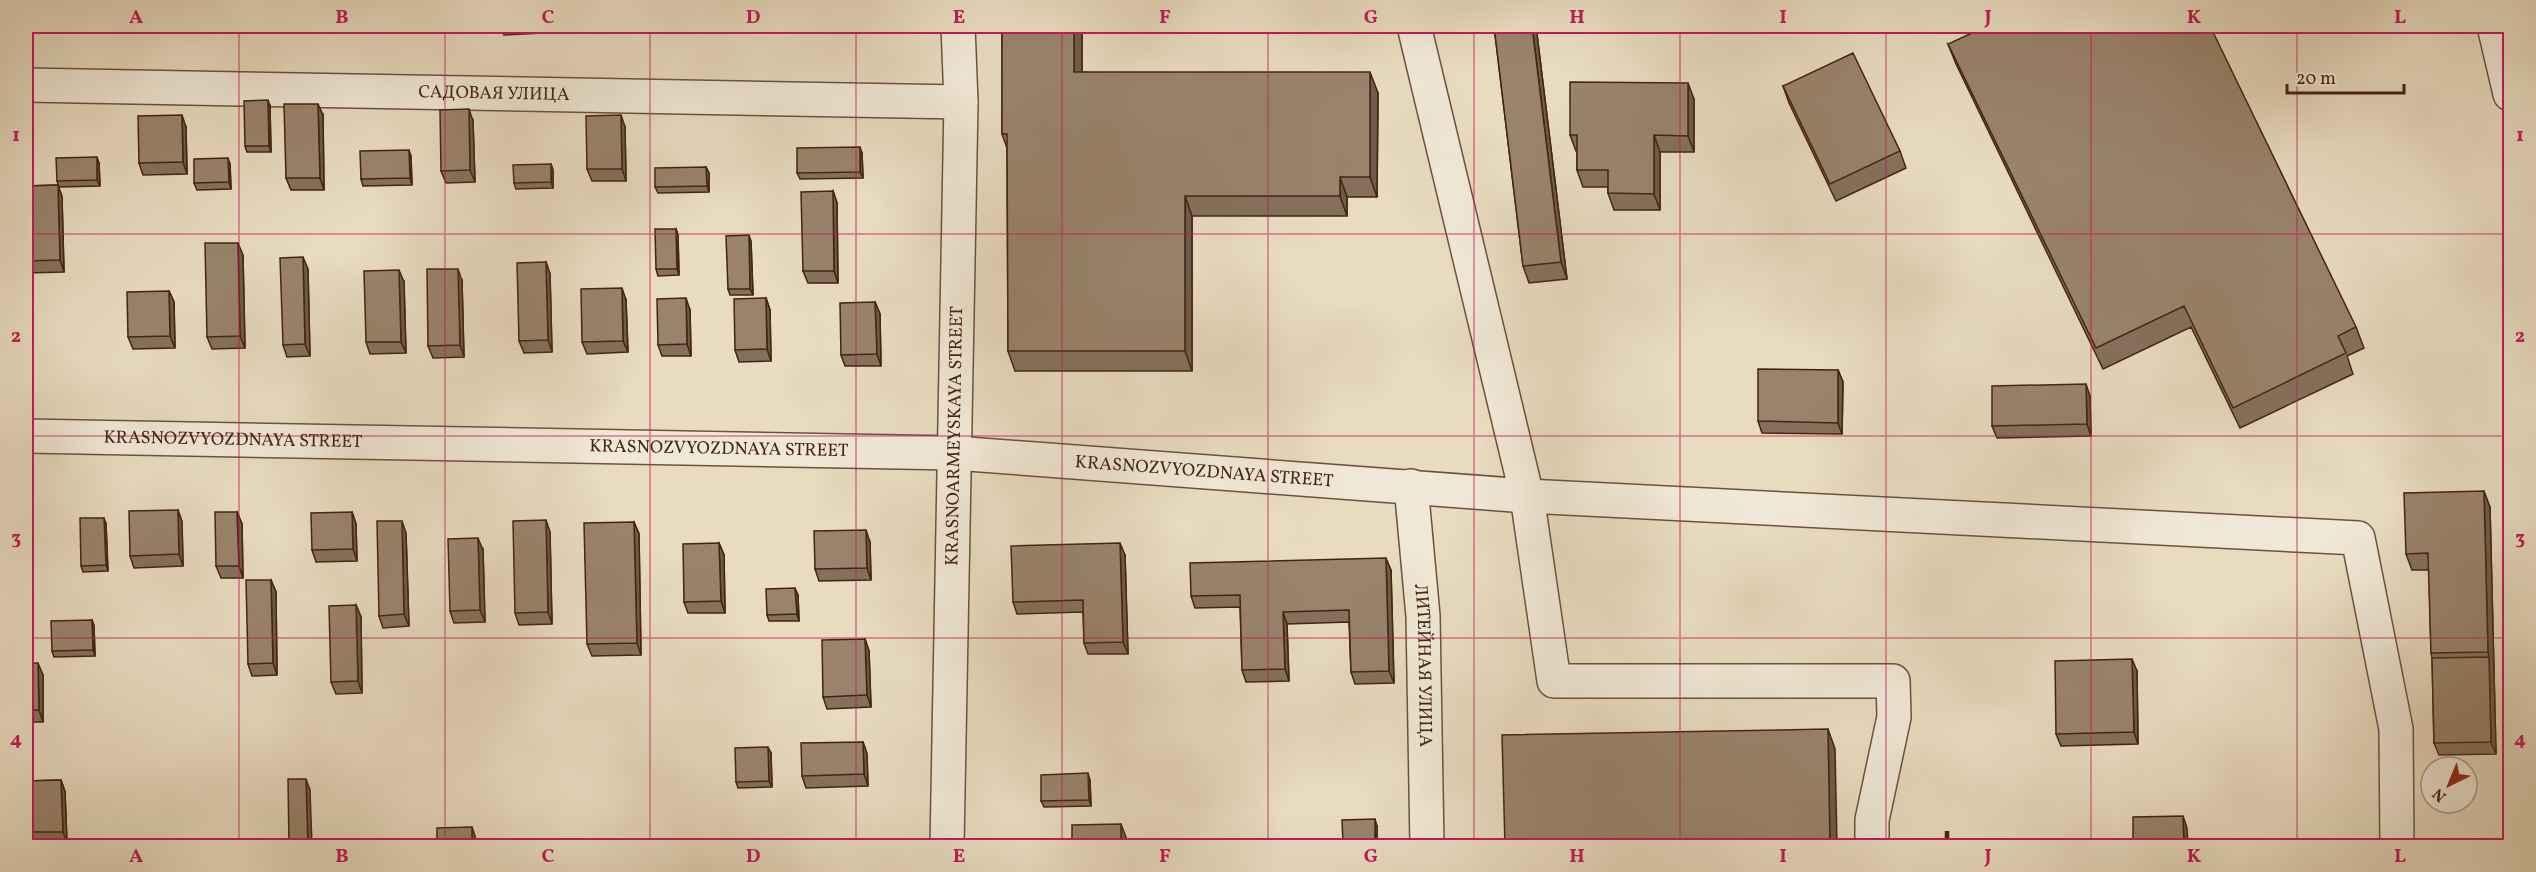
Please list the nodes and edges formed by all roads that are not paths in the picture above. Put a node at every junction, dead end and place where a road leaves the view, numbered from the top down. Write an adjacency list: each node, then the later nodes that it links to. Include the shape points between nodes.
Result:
1 (958, 26): 6 (street, KRASNOARMEYSKAYA STREET)
2 (1414, 26): 10 (street)
3 (2494, 26): 5 (street)
4 (26, 85): 6 (street, САДОВАЯ УЛИЦА)
5 (2511, 94)
6 (961, 102): 8 (street, KRASNOARMEYSKAYA STREET)
7 (26, 436): 8 (street, KRASNOZVYOZDNAYA STREET)
8 (954, 453): 9 (street, KRASNOZVYOZDNAYA STREET); 11 (street, KRASNOARMEYSKAYA STREET)
9 (1411, 486): 10 (street, KRASNOZVYOZDNAYA STREET); 12 (street, ЛИТЕЙНАЯ УЛИЦА, via 1423,616)
10 (1527, 496): 13 (street, via 1554,681 1893,681 1894,717 1872,820); 14 (street, KRASNOZVYOZDNAYA STREET, via 2358,538 2396,729)
11 (947, 846)
12 (1427, 846)
13 (1872, 846)
14 (2397, 846)

